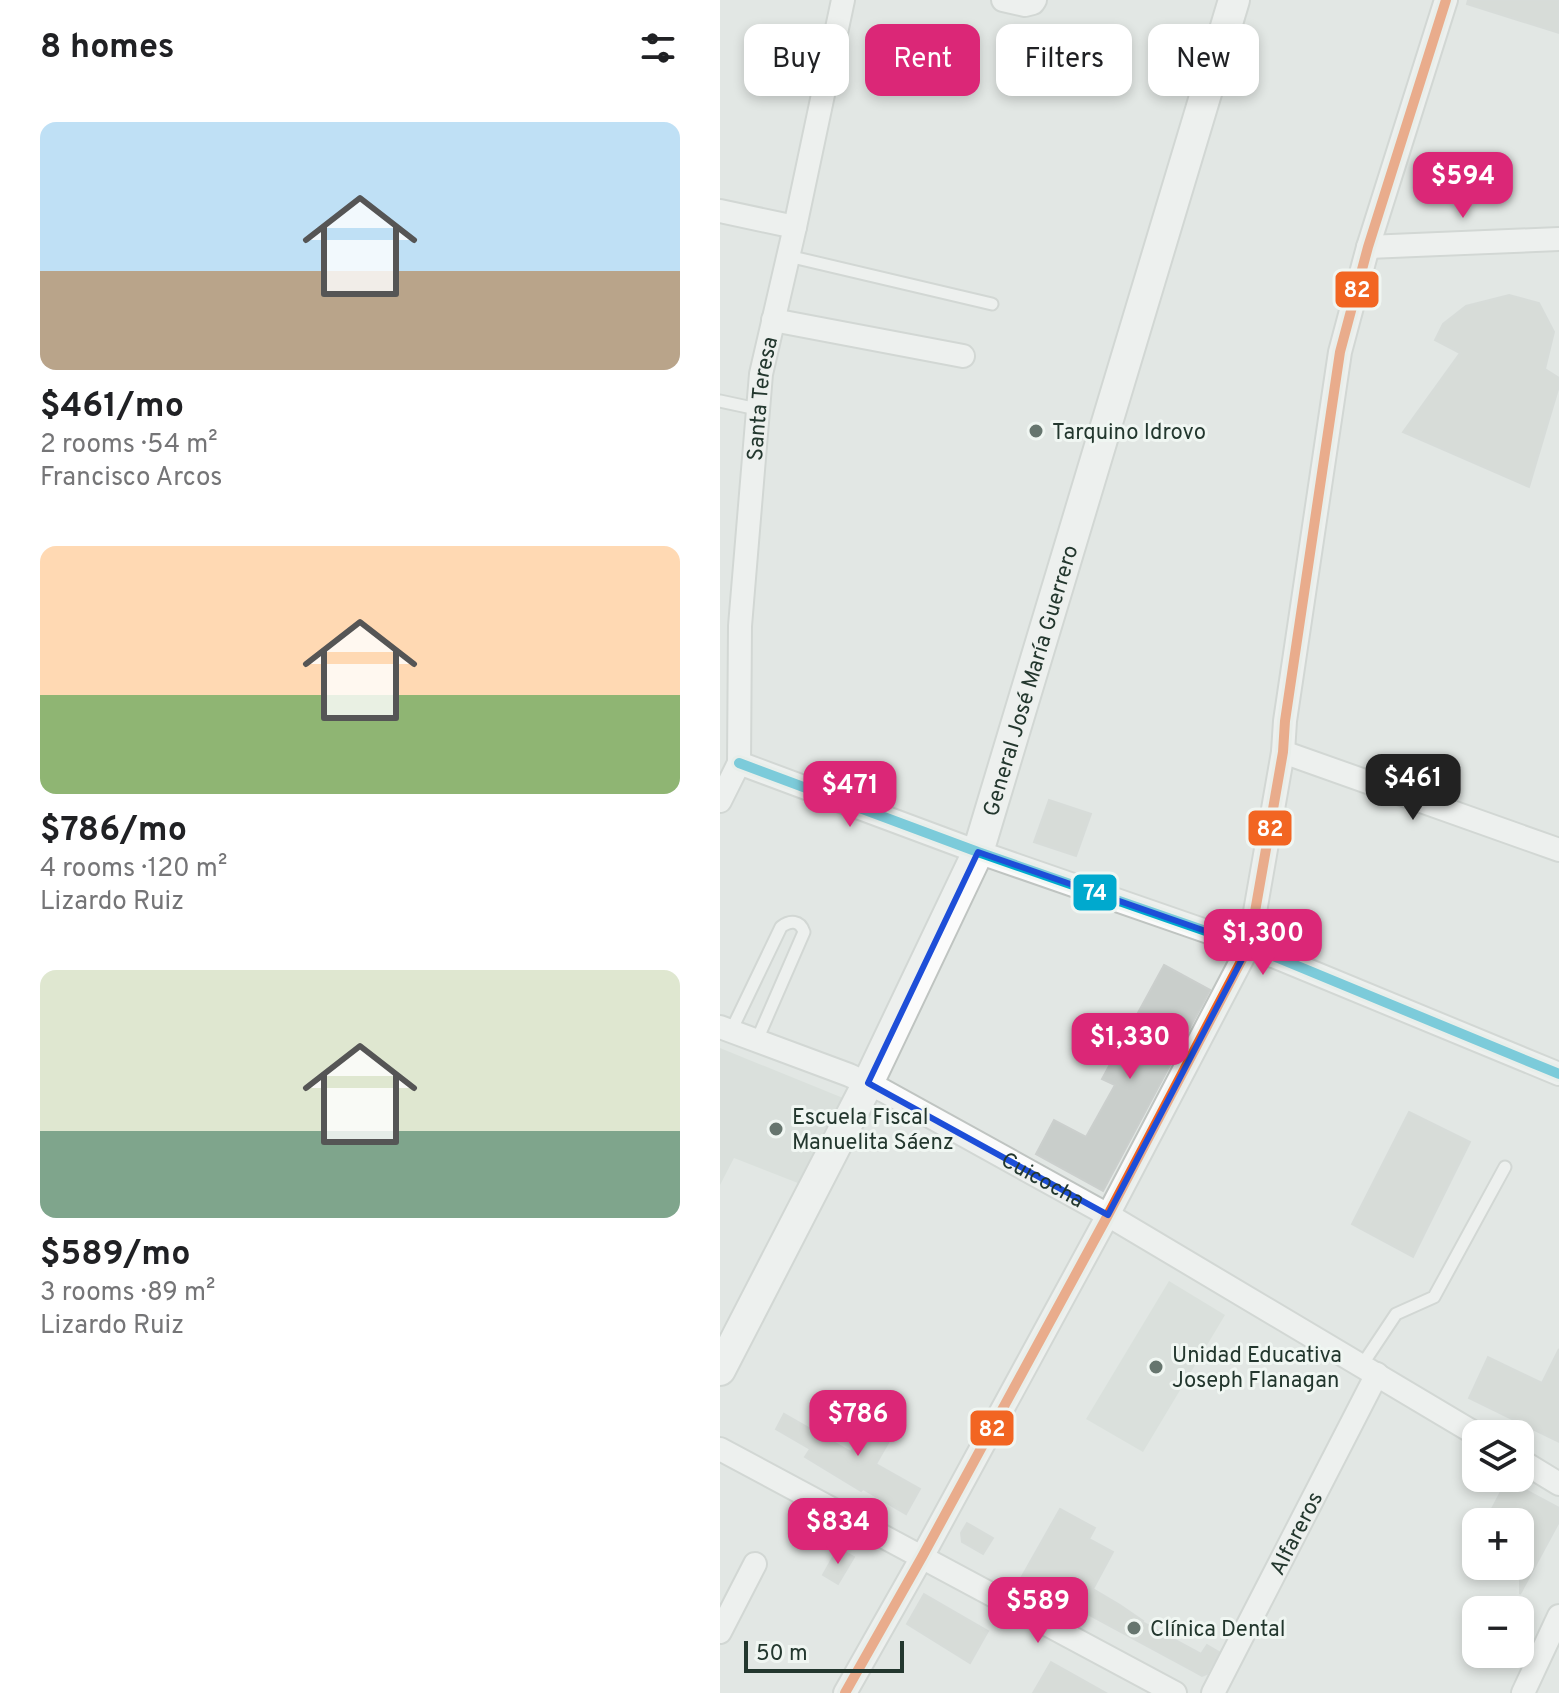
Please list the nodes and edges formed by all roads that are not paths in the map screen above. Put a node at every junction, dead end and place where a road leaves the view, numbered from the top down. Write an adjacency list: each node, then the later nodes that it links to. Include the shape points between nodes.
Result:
1 (843, 0): 7 (street, Santa Teresa)
2 (1003, 0): 3 (street, via 1025,5)
3 (1035, 0)
4 (1234, 0): 20 (street, General José María Guerrero)
5 (1446, 0): 9 (street)
6 (720, 211): 7 (street)
7 (795, 227): 10 (street, Santa Teresa)
8 (1559, 239): 9 (street)
9 (1368, 247): 16 (street, via 1340,352)
10 (788, 256): 11 (lane); 12 (street, Santa Teresa)
11 (992, 304)
12 (773, 320): 13 (street); 15 (street, Santa Teresa)
13 (963, 356)
14 (720, 401): 15 (lane)
15 (757, 409): 17 (street, Santa Teresa, via 740,626)
16 (1283, 752): 19 (street); 21 (street)
17 (739, 763): 18 (street, Santa Teresa); 20 (street)
18 (720, 801)
19 (1559, 850)
20 (978, 852): 21 (street); 25 (street, General José María Guerrero)
21 (1249, 946): 24 (street); 27 (street)
22 (725, 1029): 23 (street, Cuicocha); 23 (lane, via 781,927 796,922 804,932)
23 (757, 1040): 25 (street, Cuicocha)
24 (1559, 1074)
25 (868, 1083): 27 (street, Cuicocha); 28 (street, General José María Guerrero)
26 (1505, 1167): 30 (lane, via 1434,1297 1396,1314)
27 (1108, 1215): 30 (street, Cuicocha); 35 (street)
28 (729, 1332): 29 (street, General José María Guerrero)
29 (720, 1370)
30 (1370, 1370): 31 (street, Cuicocha); 41 (street, Alfareros)
31 (1462, 1426)
32 (720, 1449): 35 (street)
33 (1534, 1469): 34 (street)
34 (1559, 1484)
35 (922, 1557): 39 (street); 40 (street)
36 (755, 1564): 38 (street)
37 (1559, 1616): 42 (street)
38 (720, 1632)
39 (845, 1693)
40 (1175, 1693)
41 (1213, 1693)
42 (1523, 1693)

